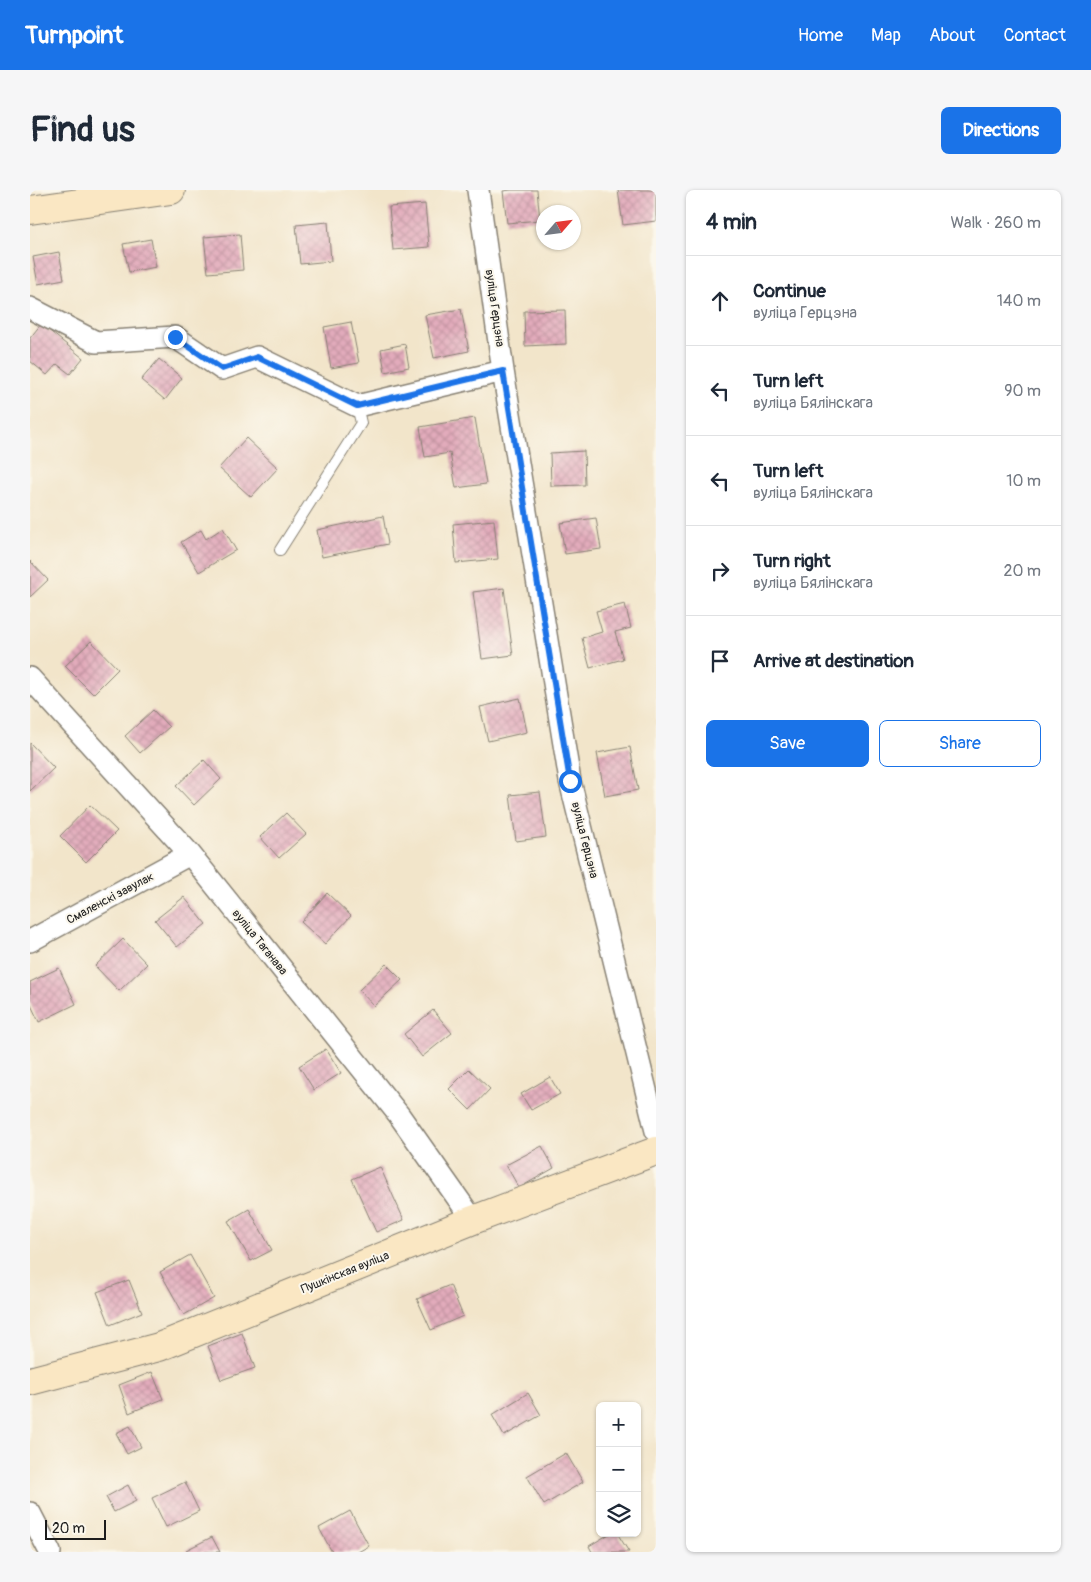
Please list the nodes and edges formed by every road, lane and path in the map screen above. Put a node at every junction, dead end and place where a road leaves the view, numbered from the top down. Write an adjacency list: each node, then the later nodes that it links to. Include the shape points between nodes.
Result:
1 (171, 190): 3 (street)
2 (478, 190): 5 (street, вуліца Герцэна)
3 (30, 210)
4 (30, 308): 6 (street, via 96,342 175,337 222,369 257,357)
5 (503, 371): 6 (street); 11 (street, вуліца Герцэна, via 570,781)
6 (357, 406): 7 (lane, via 361,423)
7 (280, 550)
8 (30, 678): 9 (street, вуліца Таганава)
9 (190, 854): 10 (street, Смаленскі завулак); 13 (street, вуліца Таганава, via 399,1115)
10 (30, 942)
11 (656, 1131)
12 (656, 1151): 13 (street, Пушкінская вуліца)
13 (473, 1220): 14 (street, Пушкінская вуліца, via 159,1347)
14 (30, 1381)
15 (30, 1513): 16 (street)
16 (50, 1552)

